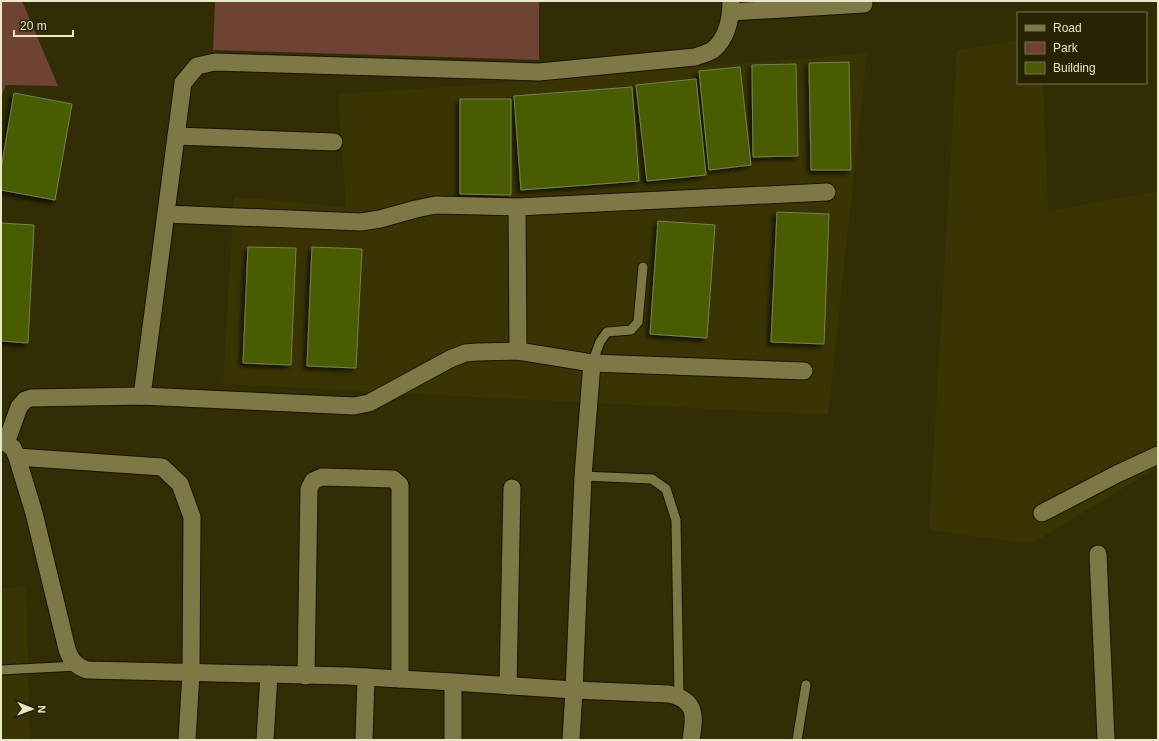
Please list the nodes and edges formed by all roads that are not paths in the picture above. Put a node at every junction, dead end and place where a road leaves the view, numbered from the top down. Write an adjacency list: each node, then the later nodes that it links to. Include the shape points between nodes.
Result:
1 (864, 4): 2 (street)
2 (731, 6): 3 (street, via 724,36 712,51 695,57 539,72 215,62 197,66 183,83)
3 (176, 136): 4 (street); 7 (street)
4 (334, 142)
5 (827, 192): 6 (street)
6 (517, 207): 7 (street, via 435,205 361,222); 9 (street)
7 (166, 214): 12 (street)
8 (643, 267): 10 (lane, via 638,322 631,330 607,332)
9 (518, 351): 10 (street); 12 (street, via 465,353 362,405)
10 (592, 363): 11 (street); 16 (street)
11 (804, 371)
12 (142, 396): 13 (street, via 25,400 19,407)
13 (4, 442): 15 (street, via 13,448)
14 (1158, 455): 18 (street)
15 (17, 457): 20 (street, via 34,513 67,649); 22 (street, via 162,467 180,484 192,517)
16 (583, 476): 30 (street); 31 (lane, via 652,478 666,489 676,520)
17 (512, 488): 29 (street)
18 (1042, 514)
19 (1098, 554): 39 (street)
20 (77, 666): 21 (lane); 22 (street, via 87,670)
21 (1, 670)
22 (191, 673): 23 (street); 32 (street)
23 (269, 674): 24 (street); 33 (street)
24 (306, 676): 25 (street); 26 (street, via 309,488 313,481 322,477 393,479 400,485)
25 (366, 677): 26 (street); 34 (street)
26 (400, 679): 27 (street)
27 (453, 682): 29 (street); 35 (street)
28 (806, 685): 38 (lane)
29 (508, 686): 30 (street)
30 (574, 690): 31 (street); 36 (street)
31 (679, 696): 37 (street, via 693,711)
32 (187, 740)
33 (265, 740)
34 (364, 740)
35 (453, 740)
36 (571, 740)
37 (691, 740)
38 (797, 740)
39 (1106, 740)

